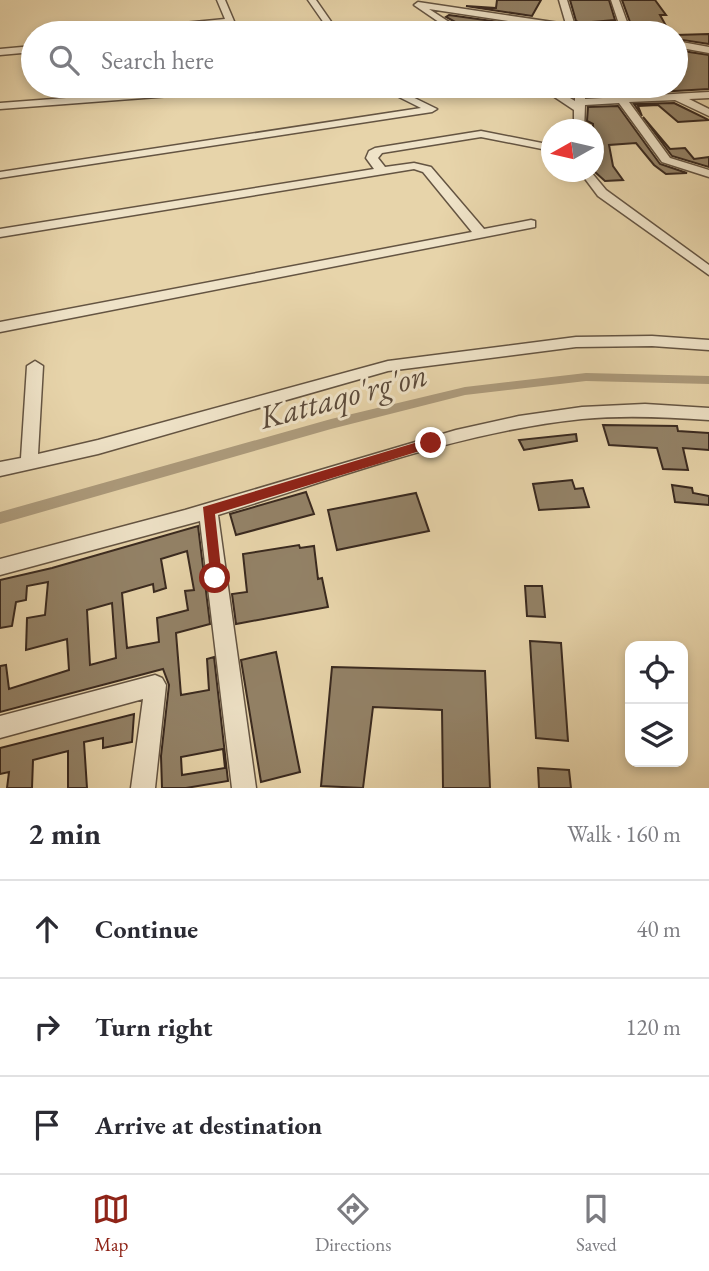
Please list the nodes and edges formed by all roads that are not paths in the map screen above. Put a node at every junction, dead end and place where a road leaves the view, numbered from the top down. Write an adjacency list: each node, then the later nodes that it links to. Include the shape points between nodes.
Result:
1 (221, 0): 6 (street)
2 (312, 0): 7 (street)
3 (562, 0): 10 (street)
4 (615, 0): 11 (street)
5 (413, 3): 8 (street); 9 (street)
6 (230, 21)
7 (327, 21)
8 (442, 21)
9 (515, 21)
10 (568, 21)
11 (622, 21)
12 (688, 46): 14 (street)
13 (21, 49): 15 (street)
14 (709, 50)
15 (0, 52)
16 (709, 95): 17 (street)
17 (688, 97)
18 (104, 98): 24 (street)
19 (408, 98): 31 (street, via 432,109)
20 (565, 98): 25 (street)
21 (580, 98): 25 (street)
22 (679, 98): 23 (street); 26 (street)
23 (623, 101): 25 (street); 30 (street, via 666,160)
24 (0, 106)
25 (580, 106): 27 (street)
26 (709, 113)
27 (579, 119)
28 (541, 146): 29 (street, via 481,134 379,150 372,158)
29 (381, 170): 34 (street); 35 (street, via 427,169)
30 (709, 174)
31 (0, 175)
32 (593, 182): 37 (street)
33 (531, 224): 35 (street)
34 (0, 233)
35 (481, 234): 39 (street)
36 (709, 258): 37 (street)
37 (694, 260): 38 (street)
38 (709, 271)
39 (0, 327)
40 (709, 345): 43 (street, via 576,342 388,366)
41 (35, 366): 43 (street)
42 (709, 414): 45 (street, via 606,413 486,430 377,458)
43 (29, 462): 44 (street)
44 (0, 469)
45 (208, 511): 46 (street); 49 (street)
46 (0, 568)
47 (0, 727): 48 (street, via 155,685)
48 (143, 788)
49 (244, 788)

